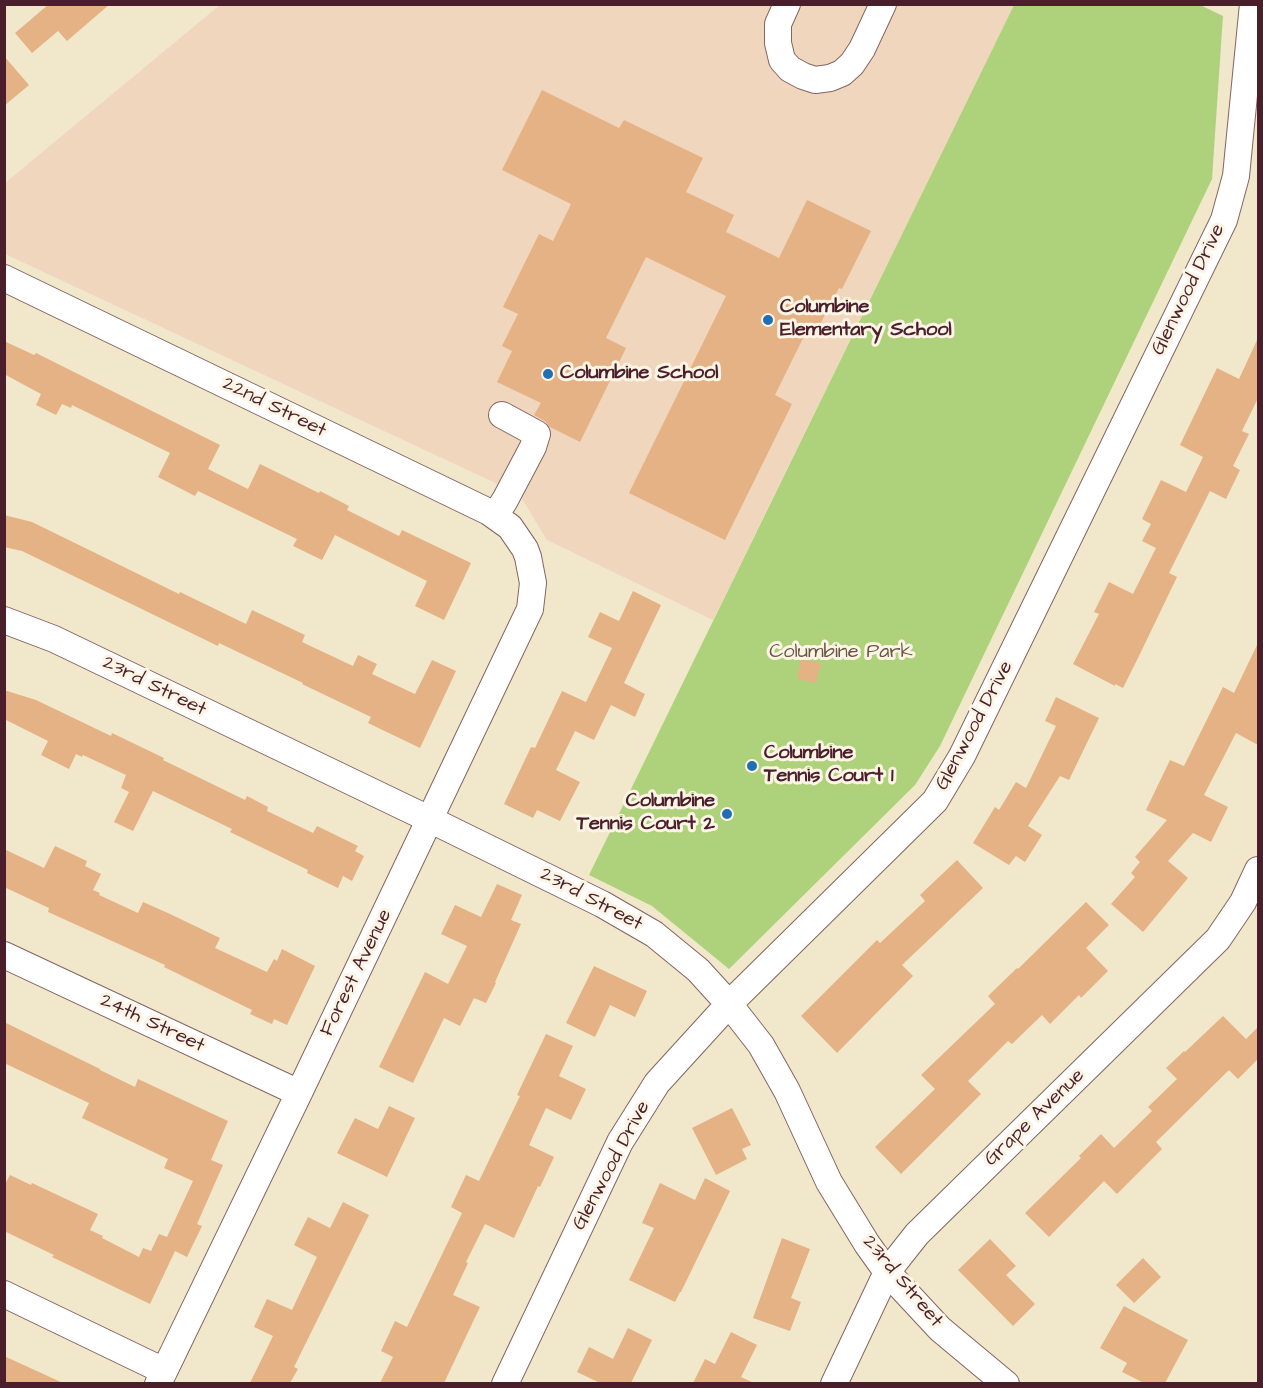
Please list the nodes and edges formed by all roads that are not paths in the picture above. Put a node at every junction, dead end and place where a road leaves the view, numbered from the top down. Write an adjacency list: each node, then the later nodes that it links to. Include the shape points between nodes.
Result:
1 (787, 4): 2 (street, via 778,24 777,43 783,60 790,69 815,80 842,73 852,64)
2 (883, 4)
3 (1256, 5): 12 (street, Glenwood Drive, via 1236,177 1224,220 962,756 935,801)
4 (4, 278): 6 (street, 22nd Street)
5 (502, 415): 6 (street, via 537,434)
6 (495, 516): 7 (street, 22nd Street, via 510,528)
7 (528, 557): 9 (street, Forest Avenue, via 533,583 530,609)
8 (4, 620): 9 (street, 23rd Street, via 54,639)
9 (430, 820): 12 (street, 23rd Street, via 602,904 654,934 698,970); 13 (street, Forest Avenue)
10 (1258, 870): 14 (street, Grape Avenue, via 1243,902 1218,939 917,1233)
11 (4, 955): 13 (street, 24th Street)
12 (729, 1004): 14 (street, 23rd Street, via 761,1045 829,1182); 17 (street, Glenwood Drive, via 657,1083 620,1142)
13 (299, 1094): 16 (street, Forest Avenue)
14 (888, 1272): 18 (street, Grape Avenue); 19 (street, 23rd Street, via 940,1329)
15 (4, 1294): 16 (street)
16 (161, 1377)
17 (505, 1383)
18 (834, 1383)
19 (1006, 1383)

